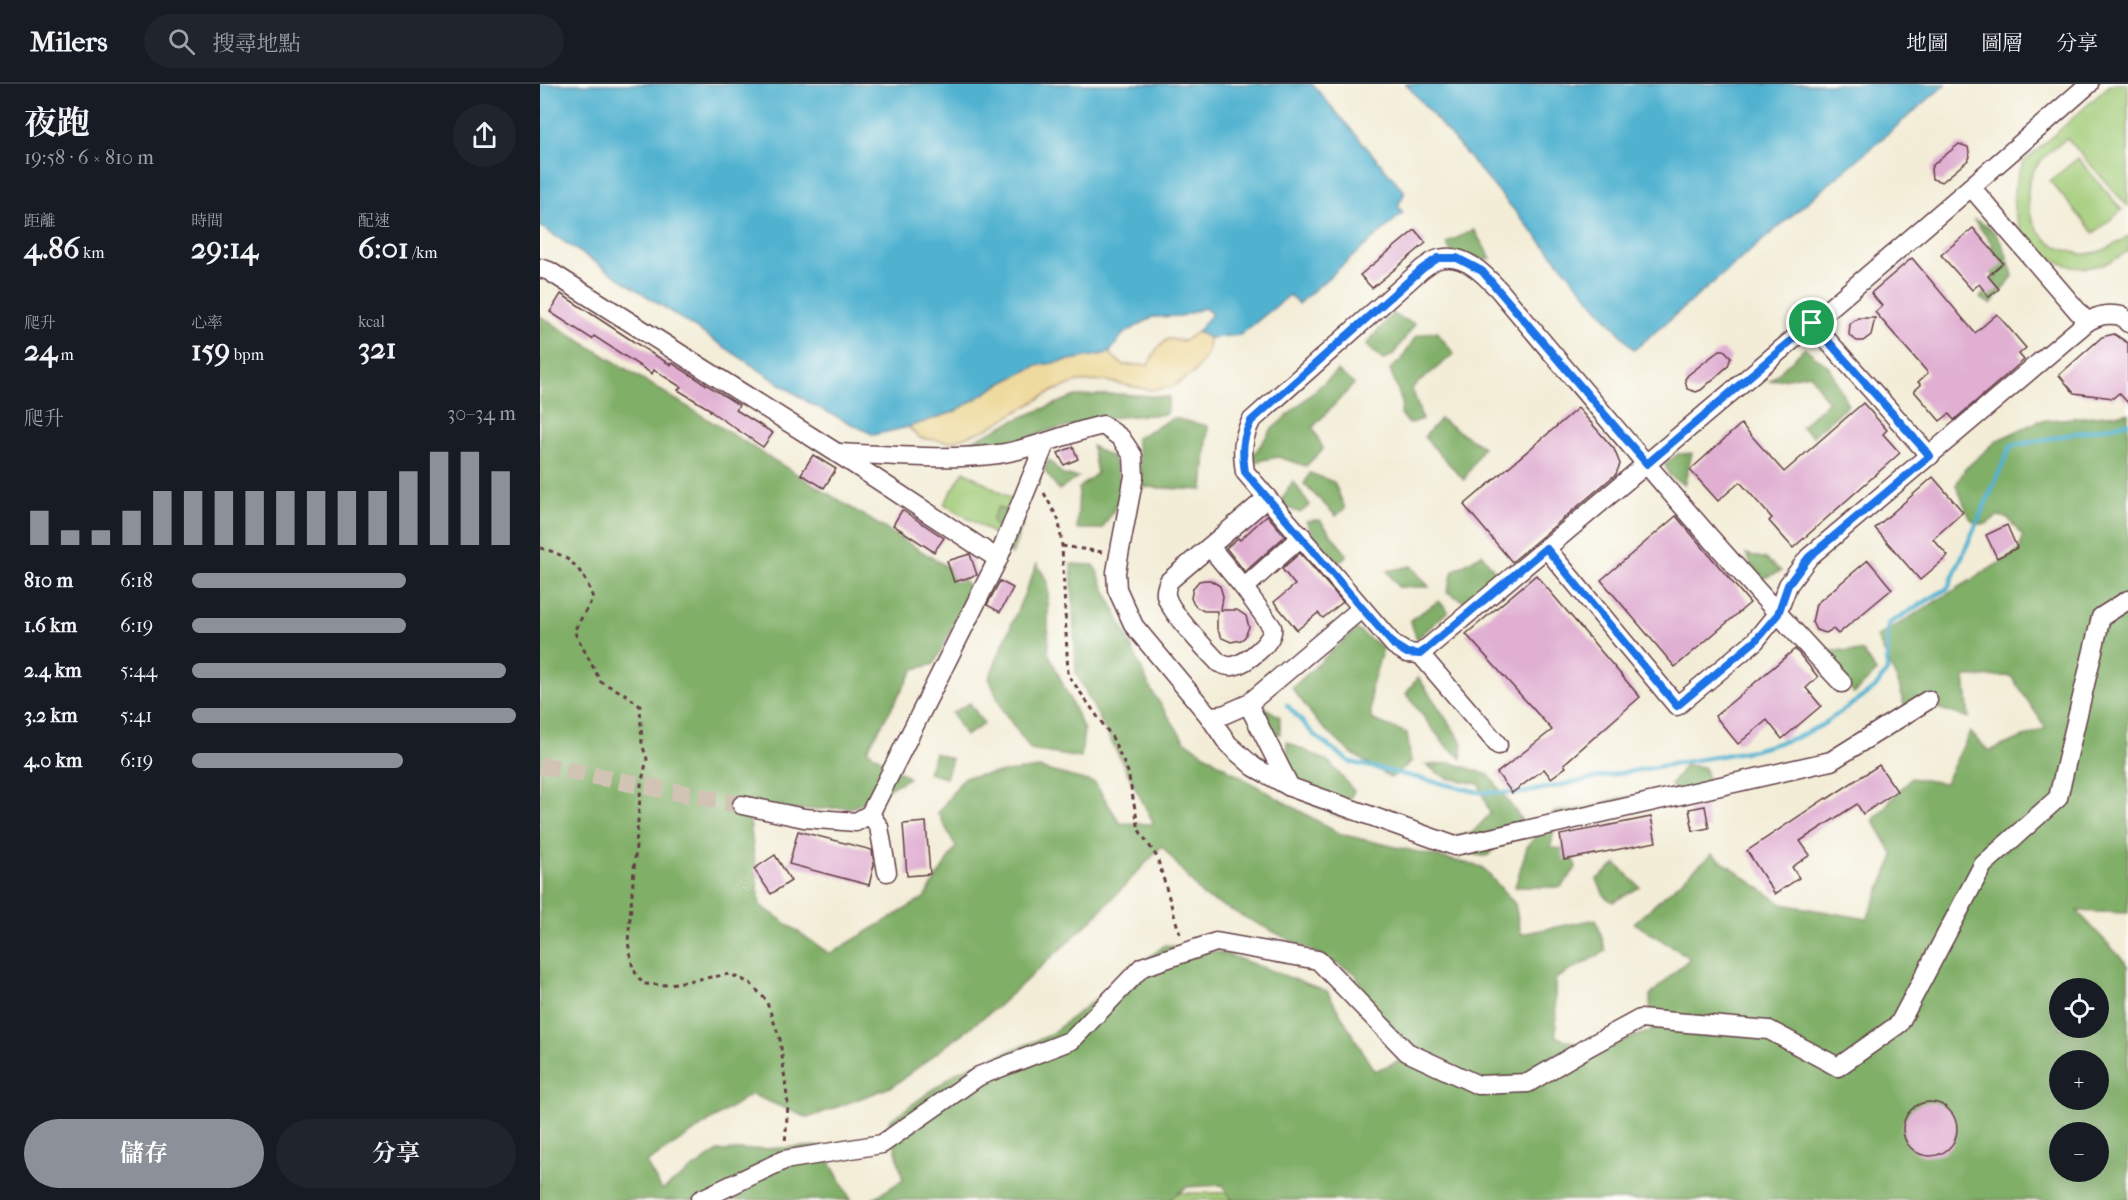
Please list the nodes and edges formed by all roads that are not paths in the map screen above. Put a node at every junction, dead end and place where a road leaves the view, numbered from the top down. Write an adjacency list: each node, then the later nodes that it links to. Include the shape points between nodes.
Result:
1 (2089, 84): 2 (lane)
2 (1971, 187): 4 (lane); 5 (lane)
3 (540, 268): 8 (lane)
4 (2087, 322): 6 (lane, via 2109,314 2122,316); 9 (lane)
5 (1812, 323): 9 (lane); 10 (lane)
6 (2128, 323)
7 (1045, 444): 8 (lane, via 997,454 953,456); 15 (lane); 24 (lane, via 1103,425 1121,438 1133,456 1134,476 1116,572 1117,589 1134,626)
8 (837, 453): 15 (lane)
9 (1930, 456): 19 (lane, via 1809,557 1788,585)
10 (1647, 464): 11 (lane, via 1482,271 1457,258 1438,258 1251,421 1243,438 1245,472); 14 (lane); 19 (lane)
11 (1267, 498): 12 (lane); 13 (lane)
12 (1302, 536): 16 (lane); 18 (lane)
13 (1210, 547): 16 (lane); 16 (lane, via 1169,581 1165,590 1171,608 1219,663 1227,666 1245,661 1273,633 1268,619)
14 (1546, 548): 19 (lane, via 1677,706 1755,641); 20 (lane)
15 (998, 559): 28 (lane)
16 (1244, 588)
17 (2128, 600): 30 (lane, via 2101,617 2058,798 1983,865 1899,1024 1838,1067 1769,1030 1640,1020 1528,1083 1478,1085 1407,1052 1318,960 1216,942 1142,967 1072,1040 979,1076 882,1144 784,1160)
18 (1362, 608): 20 (lane, via 1394,645 1407,653); 23 (lane)
19 (1778, 614): 21 (lane)
20 (1420, 654): 25 (lane)
21 (1842, 683)
22 (1928, 700): 26 (lane, via 1831,761 1455,846)
23 (1248, 704): 24 (lane, via 1223,715); 26 (lane)
24 (1209, 716): 26 (lane, via 1228,744 1254,767)
25 (1498, 745)
26 (1290, 787)
27 (742, 805): 28 (lane, via 804,818 856,822)
28 (870, 814): 29 (lane, via 879,827)
29 (887, 872)
30 (700, 1200)

